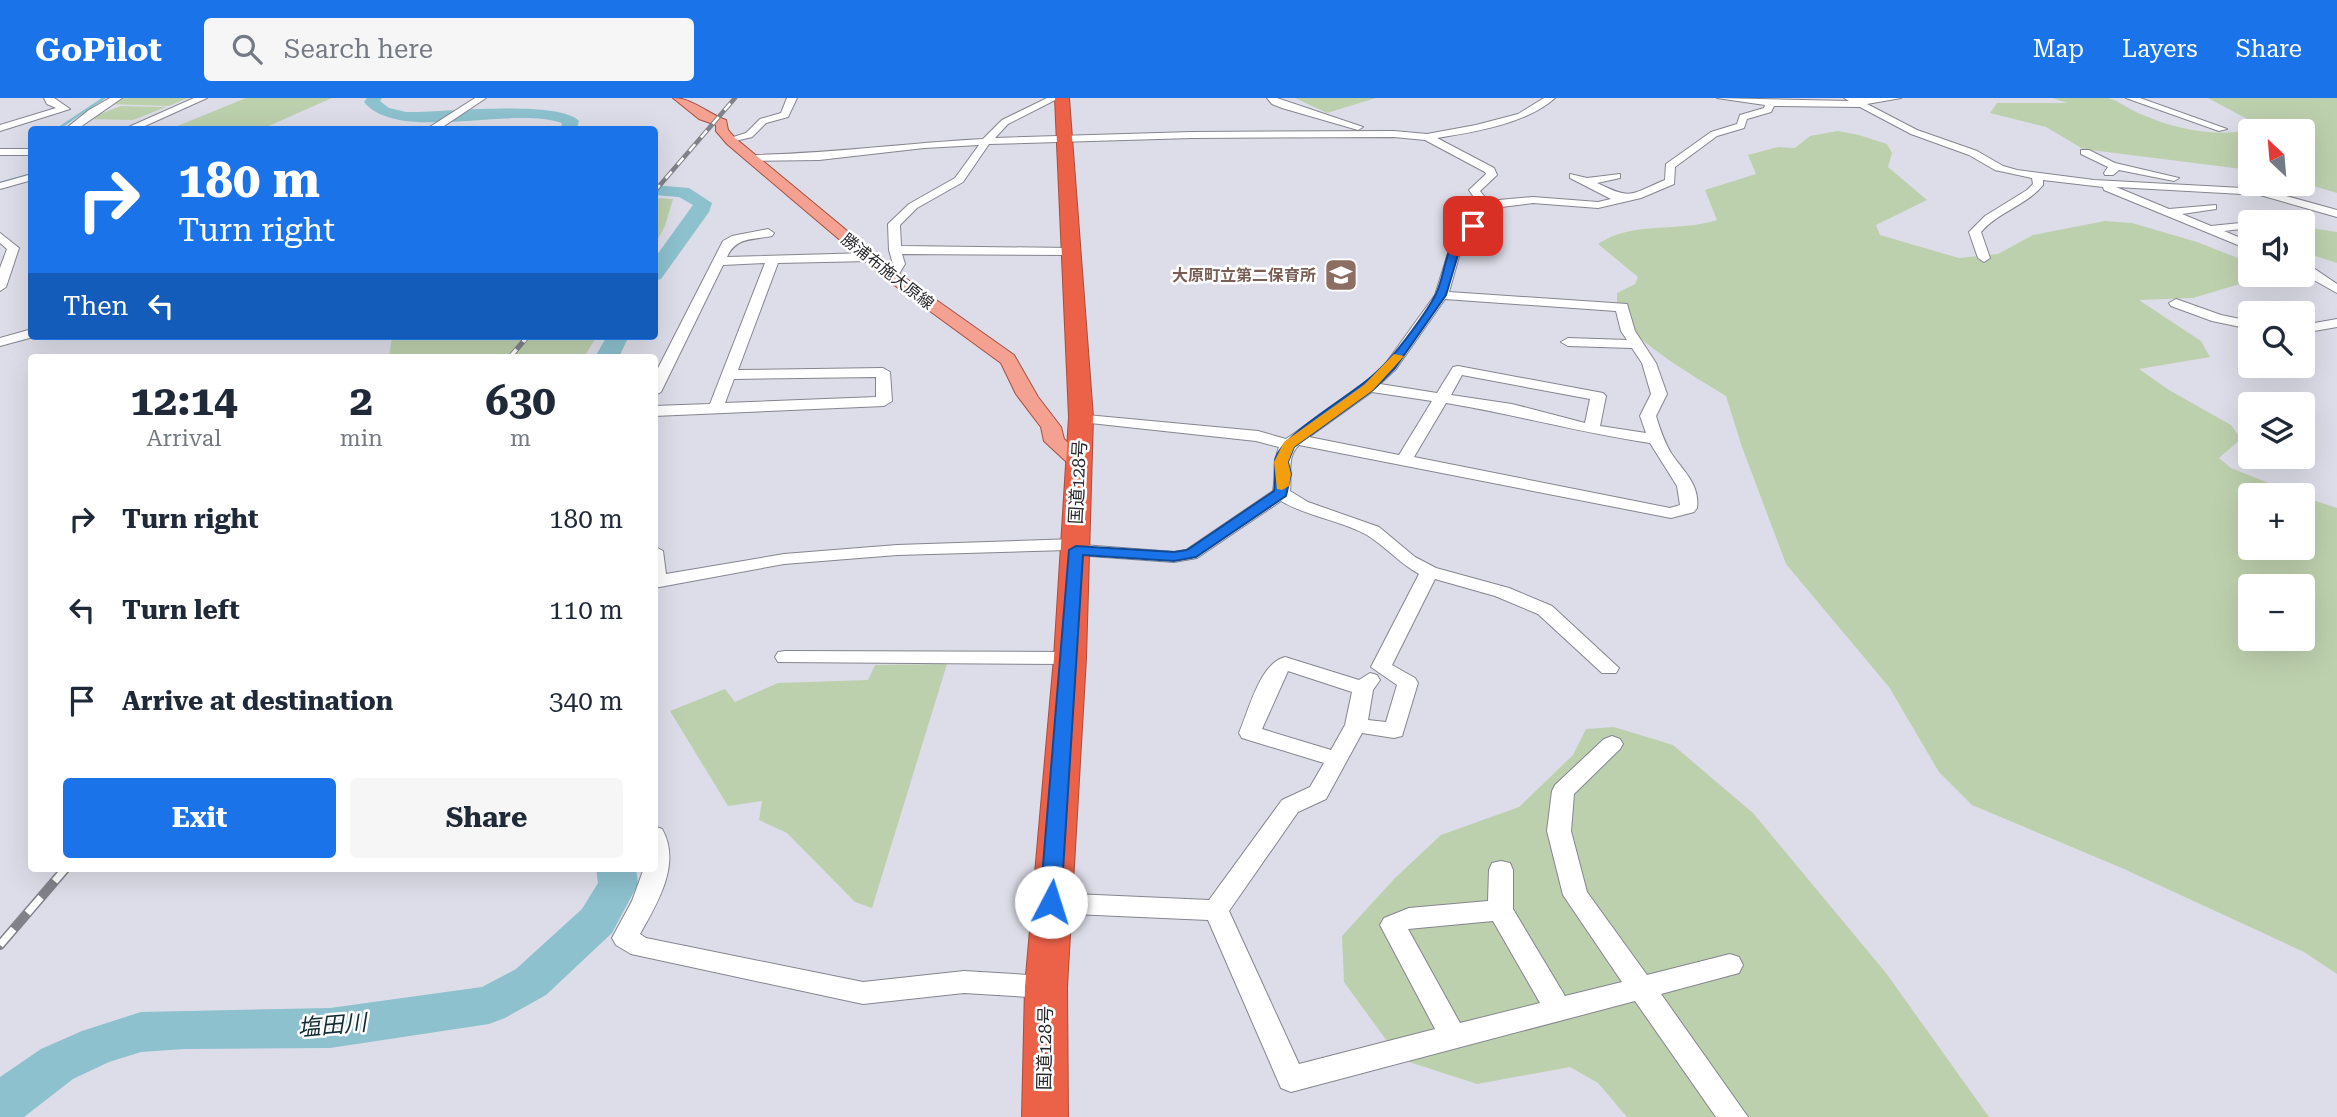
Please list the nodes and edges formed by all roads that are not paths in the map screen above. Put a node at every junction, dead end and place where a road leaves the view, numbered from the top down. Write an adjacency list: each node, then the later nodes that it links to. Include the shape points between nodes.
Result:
1 (49, 98): 19 (street, via 65,109)
2 (117, 98): 16 (street)
3 (202, 98): 17 (street)
4 (678, 98): 24 (main road, 勝浦布施大原線, via 722,123 722,131)
5 (792, 98): 24 (street, via 785,114 763,121 749,135)
6 (1054, 98): 25 (street, via 1005,122)
7 (1062, 98): 23 (highway, 国道128号)
8 (1272, 98): 21 (street, via 1334,121)
9 (1550, 98): 22 (street, via 1521,116)
10 (1724, 98): 15 (street)
11 (1896, 98): 13 (street)
12 (2131, 98): 20 (street)
13 (1855, 102): 15 (street); 33 (street, via 1999,168)
14 (475, 103): 18 (street)
15 (1770, 105): 41 (street, via 1768,110 1743,117 1741,126 1714,134 1670,166 1670,182 1663,187)
16 (74, 126)
17 (136, 126)
18 (437, 126)
19 (0, 128)
20 (2222, 129)
21 (1394, 134): 22 (street); 23 (street)
22 (1427, 137): 43 (street, via 1490,170 1492,175 1475,190)
23 (1064, 139): 25 (street); 54 (highway, 国道128号)
24 (731, 141): 29 (main road, 勝浦布施大原線)
25 (985, 143): 29 (street); 53 (street, via 959,180 913,206 894,224)
26 (0, 152): 27 (street)
27 (28, 152)
28 (2085, 152): 30 (street)
29 (749, 158): 55 (main road, 勝浦布施大原線)
30 (2112, 165): 36 (street, via 2114,169 2104,178); 38 (street)
31 (1574, 176): 35 (street)
32 (1616, 176): 35 (street)
33 (2037, 176): 36 (street); 56 (street, via 2038,185 2030,194 1981,223 1975,232)
34 (28, 178): 37 (street)
35 (1585, 182): 41 (street)
36 (2088, 182): 38 (street); 44 (street)
37 (0, 187)
38 (2222, 190): 39 (street)
39 (2238, 191)
40 (2279, 196): 45 (street)
41 (1623, 200): 43 (street, via 1598,205 1533,200)
42 (2198, 202): 44 (street, via 2216,209)
43 (1485, 205): 65 (street, via 1486,216 1459,237)
44 (2166, 212): 47 (street)
45 (2337, 214)
46 (2238, 226): 47 (street)
47 (2208, 230): 50 (street)
48 (768, 233): 58 (street, via 727,244)
49 (0, 237): 63 (street, via 13,248)
50 (2238, 241)
51 (2214, 243): 52 (street)
52 (2238, 245)
53 (895, 250): 54 (street); 60 (street, via 899,264)
54 (1071, 252): 82 (highway, 国道128号)
55 (869, 257): 57 (street); 60 (main road, 勝浦布施大原線)
56 (1984, 258)
57 (773, 260): 58 (street); 74 (street)
58 (718, 261): 76 (street)
59 (2315, 271): 62 (street)
60 (892, 276): 87 (main road, 勝浦布施大原線, via 1008,359 1026,395 1054,431 1054,441)
61 (2315, 276): 64 (street)
62 (2337, 279)
63 (0, 288)
64 (2337, 289)
65 (1441, 295): 73 (street, via 1622,307); 77 (street, via 1391,366)
66 (2176, 303): 67 (street)
67 (2238, 322)
68 (2337, 323): 69 (street)
69 (2315, 327)
70 (28, 334): 71 (street)
71 (0, 342)
72 (1568, 342): 73 (street)
73 (1636, 344): 84 (street, via 1649,363 1659,394 1648,416)
74 (728, 375): 79 (street); 79 (street, via 883,372 884,401)
75 (1526, 383): 78 (street, via 1458,370); 80 (street); 83 (street, via 1598,396)
76 (658, 384)
77 (1369, 387): 78 (street); 85 (street)
78 (1443, 397): 80 (street); 86 (street)
79 (716, 408): 81 (street)
80 (1512, 409): 83 (street)
81 (658, 411)
82 (1081, 417): 85 (street); 87 (highway, 国道128号)
83 (1591, 430): 84 (street)
84 (1656, 439): 86 (street, via 1685,482 1691,497 1688,508 1671,513)
85 (1292, 442): 86 (street); 88 (street, via 1281,462)
86 (1404, 460)
87 (1078, 462): 89 (highway, 国道128号)
88 (1281, 493): 89 (street, via 1191,554 1174,557); 90 (street, via 1302,506 1374,531)
89 (1076, 547): 91 (street, via 897,550 784,559); 93 (highway, 国道128号)
90 (1429, 572): 94 (street); 95 (street, via 1502,592 1545,610)
91 (658, 582)
92 (785, 657): 93 (street)
93 (1070, 658): 102 (highway, 国道128号)
94 (1381, 667): 96 (street); 97 (street, via 1408,683 1394,731)
95 (1609, 668)
96 (1363, 688): 97 (street); 99 (street, via 1285,663 1276,668 1250,733)
97 (1356, 725): 99 (street)
98 (1612, 744): 106 (street, via 1563,792 1559,831 1576,895)
99 (1337, 759): 103 (street, via 1318,793 1290,806)
100 (1501, 870): 104 (street)
101 (656, 872): 107 (street, via 652,889 625,938 640,947 863,993 964,982)
102 (1051, 902): 103 (street); 107 (highway, 国道128号)
103 (1216, 910): 109 (street, via 1291,1079)
104 (1500, 910): 108 (street); 109 (street, via 1409,918 1392,925)
105 (1730, 965): 106 (street)
106 (1640, 986): 108 (street); 111 (street)
107 (1046, 987): 110 (highway, 国道128号)
108 (1558, 1008): 109 (street)
109 (1454, 1036)
110 (1045, 1117)
111 (1733, 1117)

